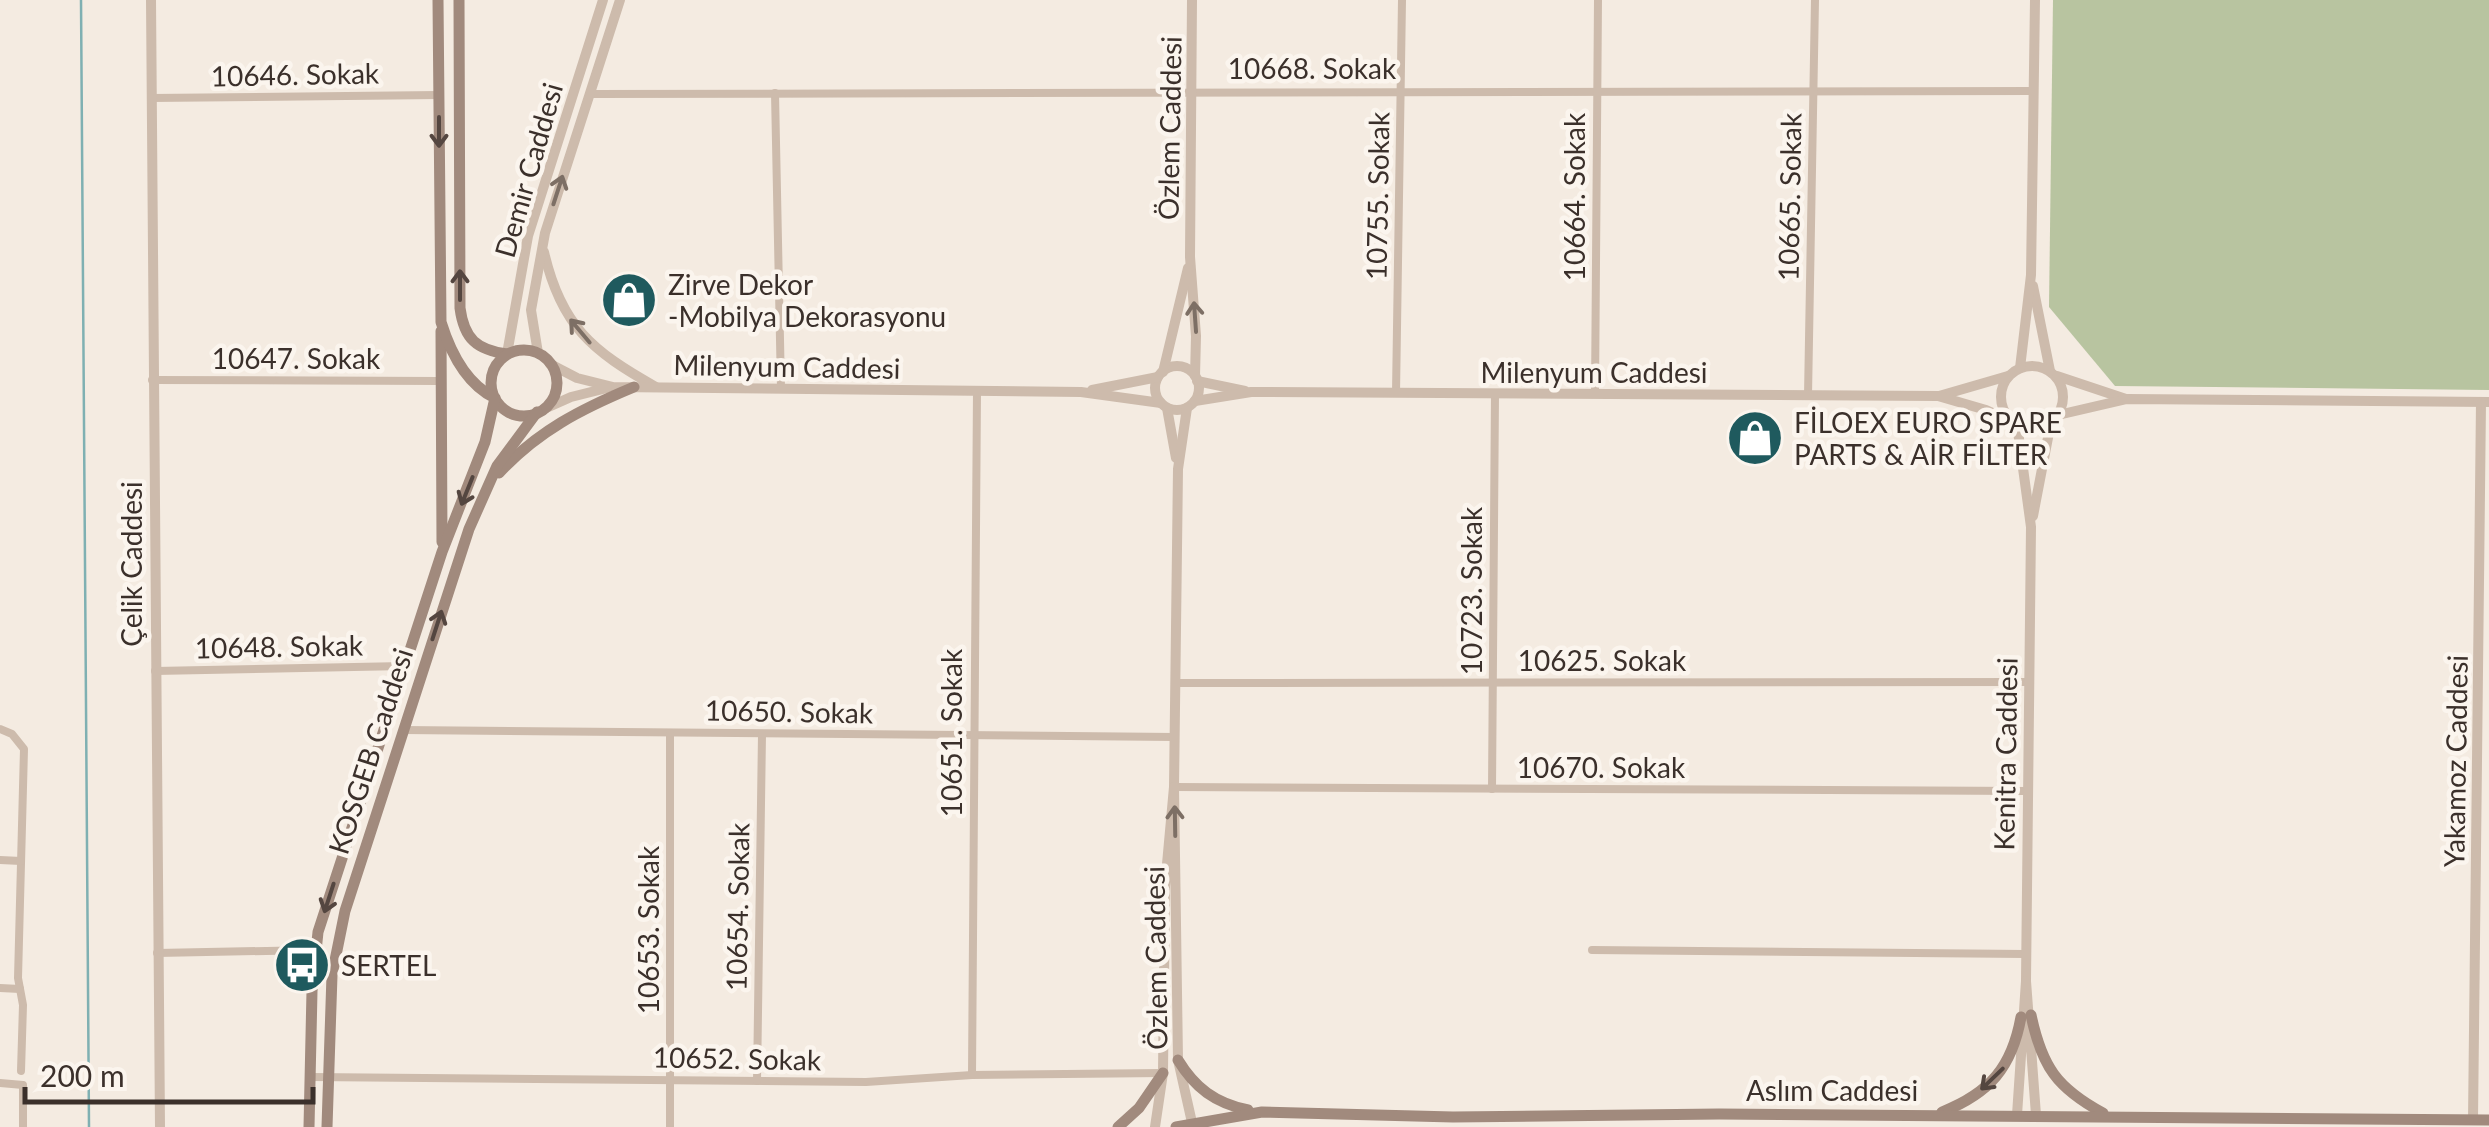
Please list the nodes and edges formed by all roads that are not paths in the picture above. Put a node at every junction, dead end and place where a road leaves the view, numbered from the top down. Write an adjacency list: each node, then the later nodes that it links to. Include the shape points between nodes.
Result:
1 (151, 0): 19 (street, Çelik Caddesi)
2 (438, 0): 17 (main road, KOSGEB Caddesi)
3 (459, 0): 25 (main road, one-way to 3, via 471,341 460,308)
4 (603, 0): 25 (street, Demir Caddesi, via 528,236)
5 (620, 0): 18 (street, Demir Caddesi)
6 (1192, 0): 11 (street, Özlem Caddesi)
7 (1402, 0): 12 (street, 10755. Sokak)
8 (1598, 0): 13 (street, 10664. Sokak)
9 (1815, 0): 14 (street, 10665. Sokak)
10 (2035, 0): 15 (street)
11 (1192, 90): 12 (street, 10668. Sokak); 16 (street, 10668. Sokak); 21 (street, Özlem Caddesi)
12 (1401, 90): 13 (street, 10668. Sokak); 41 (street, 10755. Sokak)
13 (1597, 90): 14 (street, 10668. Sokak); 43 (street, 10664. Sokak)
14 (1813, 90): 15 (street, 10668. Sokak); 44 (street, 10665. Sokak)
15 (2034, 90): 22 (street)
16 (775, 92): 18 (street, 10668. Sokak); 37 (street)
17 (439, 94): 19 (street, 10646. Sokak); 23 (main road, KOSGEB Caddesi, one-way to 23)
18 (590, 94): 20 (street, Demir Caddesi, one-way to 18)
19 (151, 98): 32 (street, Çelik Caddesi)
20 (542, 245): 24 (street, Demir Caddesi, via 531,310); 36 (street, one-way to 20, via 607,358 573,326 556,296)
21 (1190, 257): 29 (street, Özlem Caddesi); 31 (street, Özlem Caddesi, one-way to 21)
22 (2031, 275): 27 (street); 28 (street)
23 (441, 322): 33 (main road, KOSGEB Caddesi); 46 (main road, KOSGEB Caddesi, via 463,369)
24 (538, 353): 25 (main road); 26 (main road)
25 (507, 354): 46 (main road, via 492,374)
26 (550, 364): 34 (street, Milenyum Caddesi); 51 (main road, via 556,388)
27 (2020, 368): 28 (street, via 2037,365); 30 (street)
28 (2053, 374): 47 (street); 52 (street, via 2064,396)
29 (1160, 375): 31 (street, via 1176,367); 39 (street); 50 (street, via 1156,391)
30 (2008, 376): 45 (street); 53 (street, via 2000,396)
31 (1196, 378): 40 (street); 49 (street, via 1199,390)
32 (152, 380): 33 (street, 10647. Sokak); 59 (street, Çelik Caddesi)
33 (440, 382): 57 (main road, KOSGEB Caddesi)
34 (613, 387): 35 (street, Milenyum Caddesi); 51 (street, Milenyum Caddesi)
35 (634, 387): 36 (street, Milenyum Caddesi); 55 (main road, via 556,423)
36 (656, 387): 37 (street, Milenyum Caddesi)
37 (781, 388): 38 (street, Milenyum Caddesi)
38 (977, 391): 39 (street, Milenyum Caddesi); 67 (street, 10651. Sokak)
39 (1081, 392): 50 (street)
40 (1251, 392): 41 (street, Milenyum Caddesi); 49 (street)
41 (1396, 393): 42 (street, Milenyum Caddesi)
42 (1495, 394): 43 (street, Milenyum Caddesi); 62 (street, 10723. Sokak)
43 (1595, 394): 44 (street, Milenyum Caddesi)
44 (1808, 396): 45 (street, Milenyum Caddesi)
45 (1938, 396): 53 (street)
46 (494, 398): 51 (main road, via 513,414); 57 (main road, KOSGEB Caddesi, one-way to 57, via 485,442)
47 (2127, 399): 48 (street); 52 (street)
48 (2485, 402): 71 (street, Yakamoz Caddesi)
49 (1191, 404): 50 (street); 54 (street, Özlem Caddesi)
50 (1164, 406): 54 (street, Özlem Caddesi)
51 (540, 410): 55 (main road, KOSGEB Caddesi)
52 (2055, 418): 53 (street, via 2032,428); 56 (street)
53 (2015, 423): 56 (street)
54 (1178, 469): 61 (street, Özlem Caddesi)
55 (486, 488): 64 (main road, KOSGEB Caddesi, one-way to 55)
56 (2031, 527): 60 (street, Kenitra Caddesi)
57 (442, 552): 58 (main road, KOSGEB Caddesi)
58 (404, 666): 59 (street, 10648. Sokak); 75 (main road, KOSGEB Caddesi, one-way to 75)
59 (155, 671): 77 (street, Çelik Caddesi)
60 (2029, 682): 62 (street, 10625. Sokak); 72 (street, Kenitra Caddesi)
61 (1175, 683): 62 (street, 10625. Sokak); 68 (street, Özlem Caddesi)
62 (1493, 683): 70 (street, 10723. Sokak)
63 (0, 729): 74 (street, via 24,749)
64 (403, 730): 65 (street, 10650. Sokak); 87 (main road, KOSGEB Caddesi, via 335,952)
65 (670, 733): 66 (street, 10650. Sokak); 88 (street, 10653. Sokak)
66 (762, 734): 67 (street, 10650. Sokak); 89 (street, 10654. Sokak)
67 (973, 736): 68 (street, 10650. Sokak); 85 (street, 10651. Sokak)
68 (1175, 737): 69 (street, Özlem Caddesi)
69 (1174, 787): 70 (street, 10670. Sokak); 82 (street, Özlem Caddesi, one-way to 69); 84 (street, Özlem Caddesi, via 1165,886)
70 (1492, 789): 72 (street, 10670. Sokak)
71 (2483, 790): 96 (street, Yakamoz Caddesi)
72 (2027, 791): 78 (street, Kenitra Caddesi)
73 (0, 860): 74 (street)
74 (21, 861): 80 (street)
75 (315, 950): 77 (street); 86 (main road, KOSGEB Caddesi)
76 (1592, 950): 78 (street)
77 (157, 953): 100 (street, Çelik Caddesi)
78 (2025, 954): 81 (street, Kenitra Caddesi)
79 (0, 988): 80 (street)
80 (20, 990): 83 (street)
81 (2026, 1016): 92 (main road, one-way to 92, via 2001,1072 1962,1103); 93 (main road, via 2048,1069); 94 (street, Kenitra Caddesi); 95 (street, Kenitra Caddesi)
82 (1178, 1060): 91 (main road, via 1207,1095); 98 (street, Özlem Caddesi)
83 (21, 1071)
84 (1163, 1073): 85 (street, 10652. Sokak); 104 (main road); 105 (street, Özlem Caddesi)
85 (972, 1075): 89 (street, 10652. Sokak)
86 (310, 1077): 87 (street, 10652. Sokak); 101 (main road, KOSGEB Caddesi)
87 (328, 1077): 88 (street, 10652. Sokak); 102 (main road, KOSGEB Caddesi)
88 (671, 1080): 89 (street, 10652. Sokak); 103 (street, 10653. Sokak)
89 (757, 1081)
90 (0, 1083): 99 (street, via 24,1084)
91 (1262, 1112): 92 (main road, Aslım Caddesi); 98 (main road, Aslım Caddesi)
92 (1932, 1115): 94 (main road, Aslım Caddesi)
93 (2107, 1115): 95 (main road, Aslım Caddesi); 96 (main road, Aslım Caddesi)
94 (2017, 1116): 95 (main road, Aslım Caddesi)
95 (2036, 1116)
96 (2474, 1120): 97 (main road, Aslım Caddesi)
97 (2489, 1120)
98 (1192, 1125): 106 (main road, Aslım Caddesi)
99 (23, 1127)
100 (160, 1127)
101 (309, 1127)
102 (327, 1127)
103 (670, 1127)
104 (1118, 1127)
105 (1155, 1127)
106 (1176, 1127)

